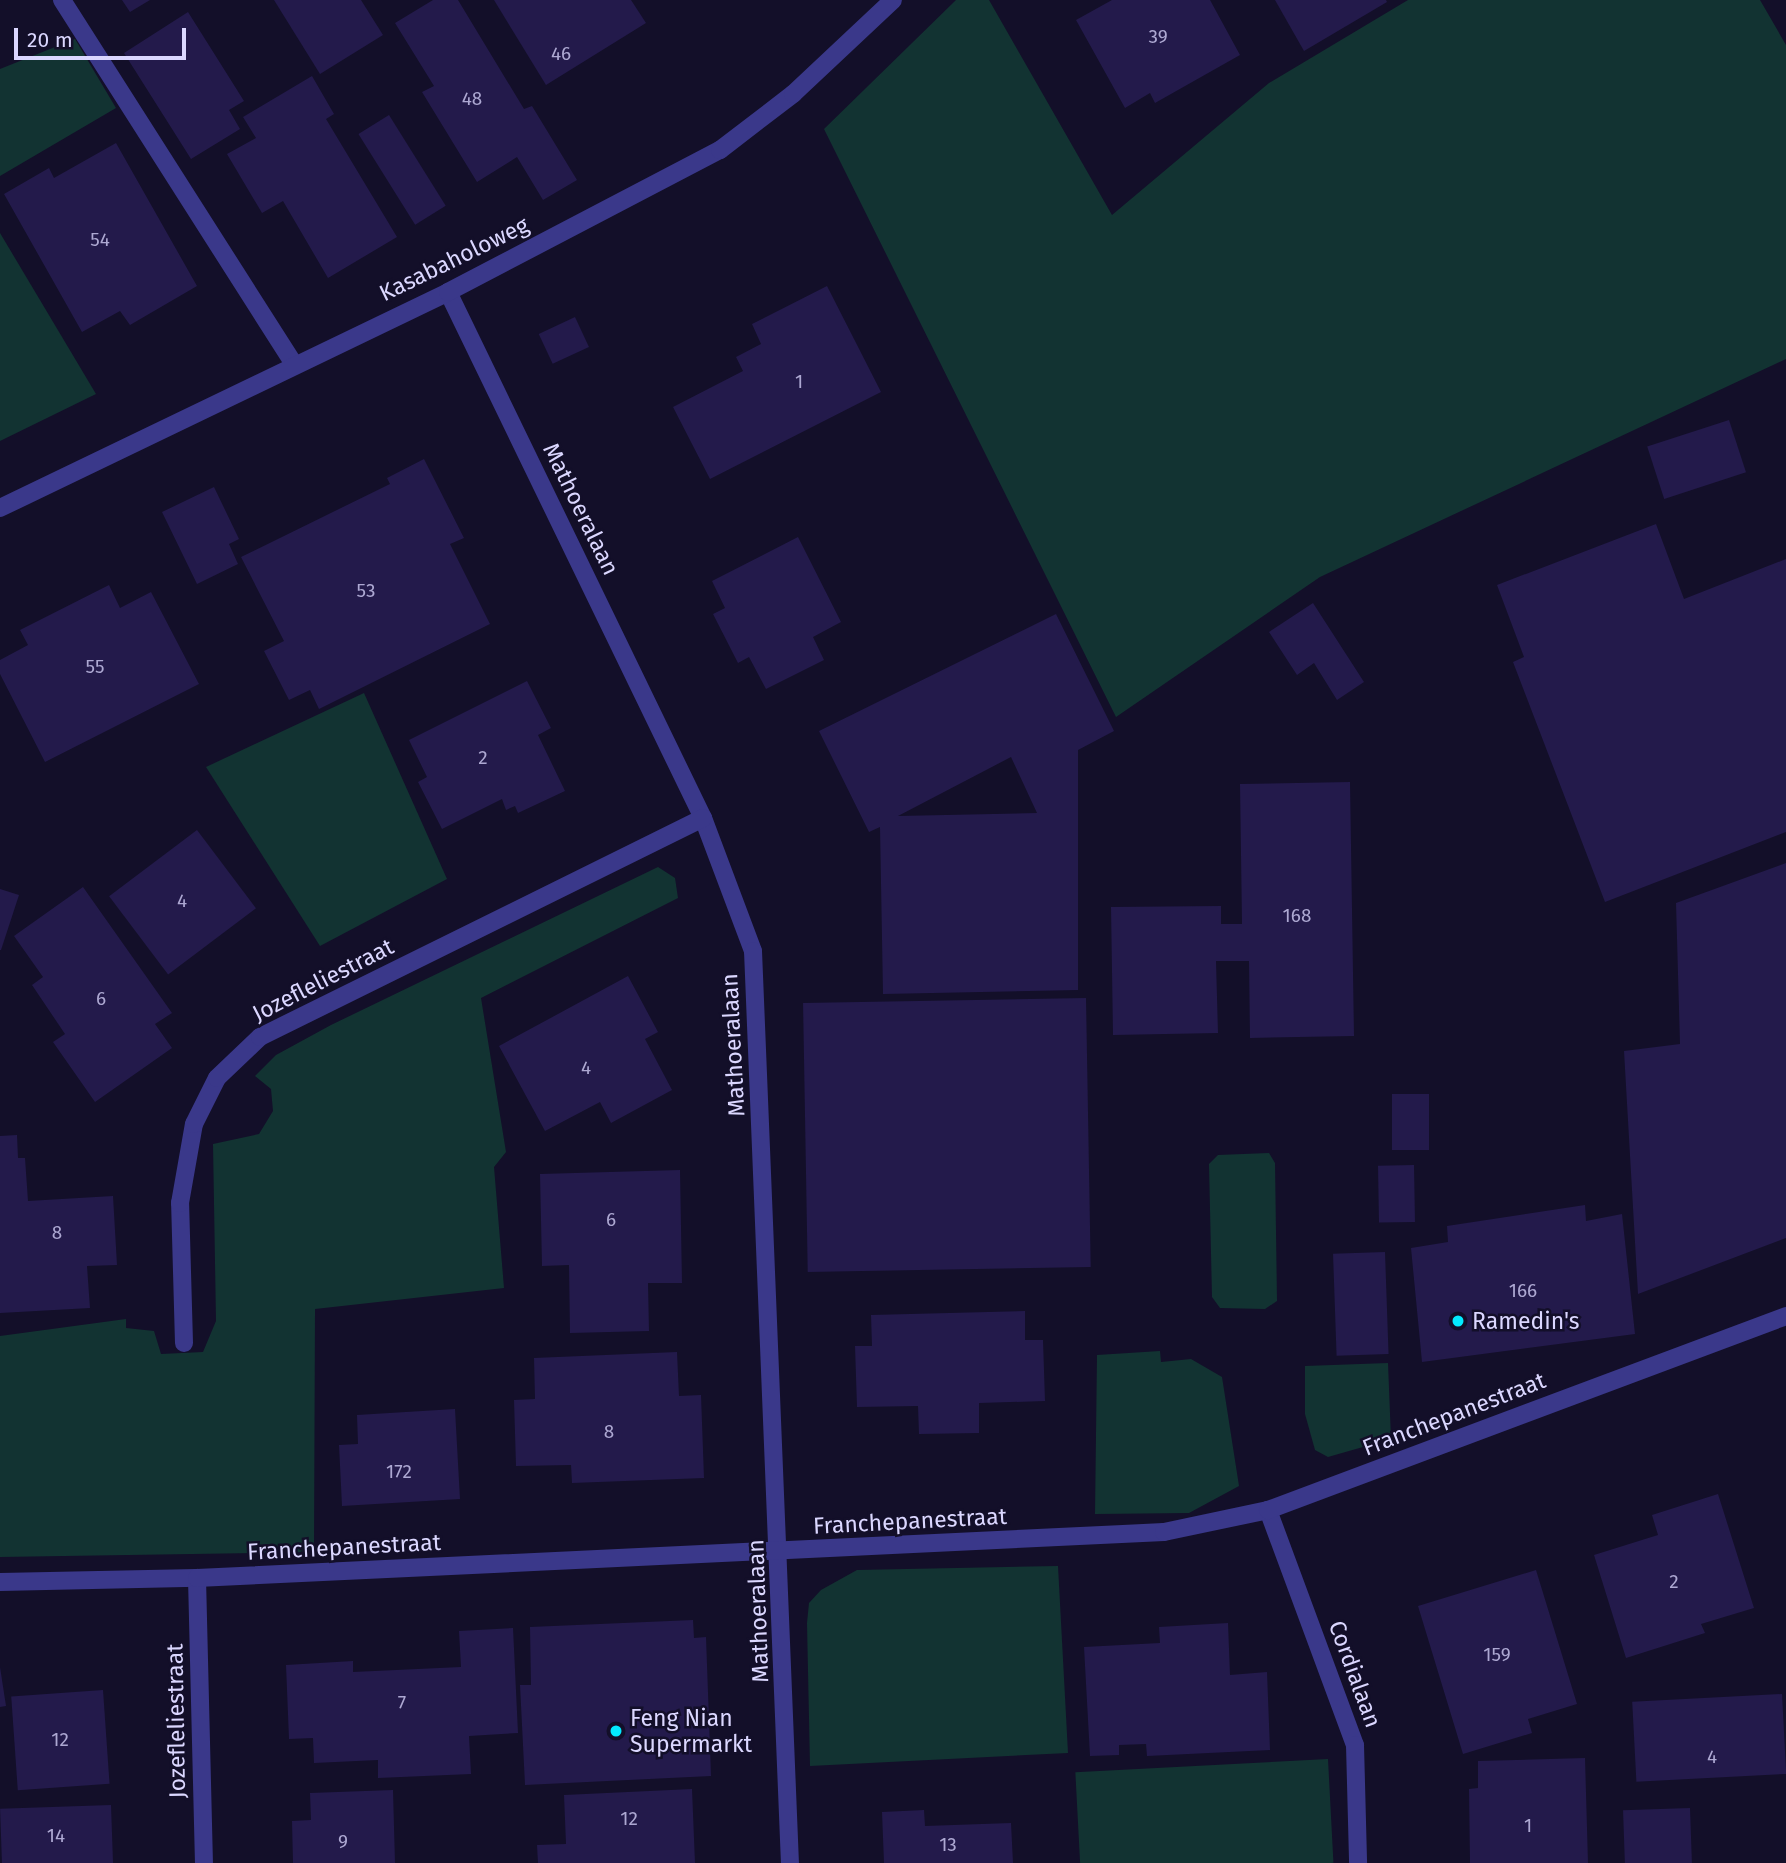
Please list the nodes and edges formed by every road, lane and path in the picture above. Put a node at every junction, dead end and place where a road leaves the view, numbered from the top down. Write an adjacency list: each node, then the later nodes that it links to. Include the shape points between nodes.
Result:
1 (62, 0): 4 (street)
2 (894, 0): 3 (street, Kasabaholoweg, via 793,93 720,150)
3 (449, 292): 4 (street, Kasabaholoweg); 6 (street, Mathoeralaan)
4 (293, 363): 5 (street, Kasabaholoweg)
5 (0, 508)
6 (703, 818): 8 (street, Jozefleliestraat, via 260,1037 217,1078 194,1124 180,1203); 10 (street, Mathoeralaan, via 753,951)
7 (1786, 1316): 9 (street, Franchepanestraat)
8 (184, 1343)
9 (1268, 1510): 10 (street, Franchepanestraat, via 1164,1532); 15 (street, Cordialaan, via 1355,1745)
10 (781, 1552): 11 (street, Franchepanestraat); 14 (street, Mathoeralaan)
11 (197, 1578): 12 (street, Franchepanestraat); 13 (street, Jozefleliestraat)
12 (0, 1582)
13 (204, 1863)
14 (790, 1863)
15 (1358, 1863)

